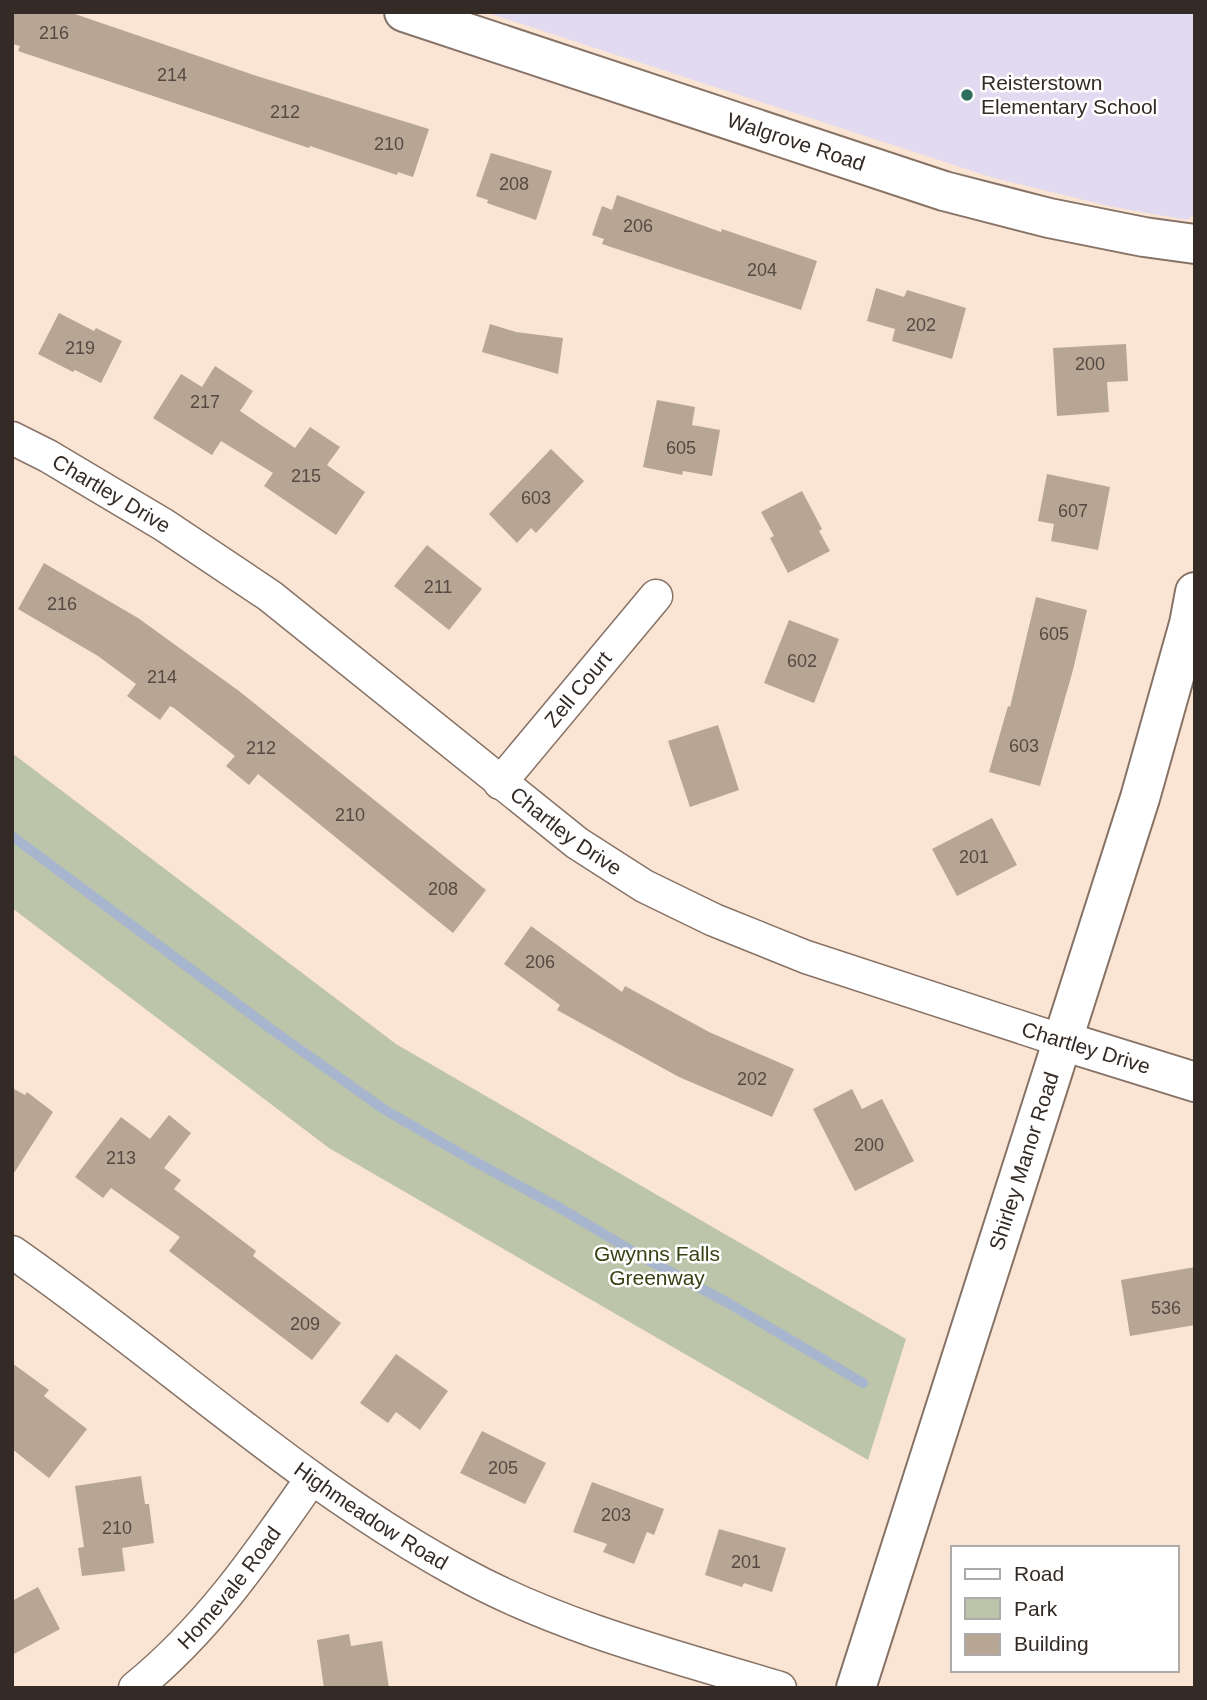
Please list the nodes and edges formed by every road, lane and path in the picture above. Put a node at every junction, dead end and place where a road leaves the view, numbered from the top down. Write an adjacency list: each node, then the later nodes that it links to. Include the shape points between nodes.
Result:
1 (404, 12): 2 (street, Walgrove Road, via 944,191 1049,218)
2 (1195, 244)
3 (12, 439): 6 (street, Chartley Drive, via 164,525 271,596)
4 (1195, 592): 7 (street, Shirley Manor Road, via 1140,799)
5 (656, 596): 6 (street, Zell Court)
6 (500, 783): 7 (street, Chartley Drive, via 577,843 644,886 714,920 806,957)
7 (1063, 1041): 8 (street, Chartley Drive); 13 (street, Shirley Manor Road)
8 (1195, 1082)
9 (12, 1252): 10 (street, Highmeadow Road)
10 (312, 1478): 11 (street, Homevale Road, via 242,1577 184,1646); 12 (street, Highmeadow Road, via 430,1556 531,1607 612,1638)
11 (135, 1688)
12 (780, 1688)
13 (856, 1688)

